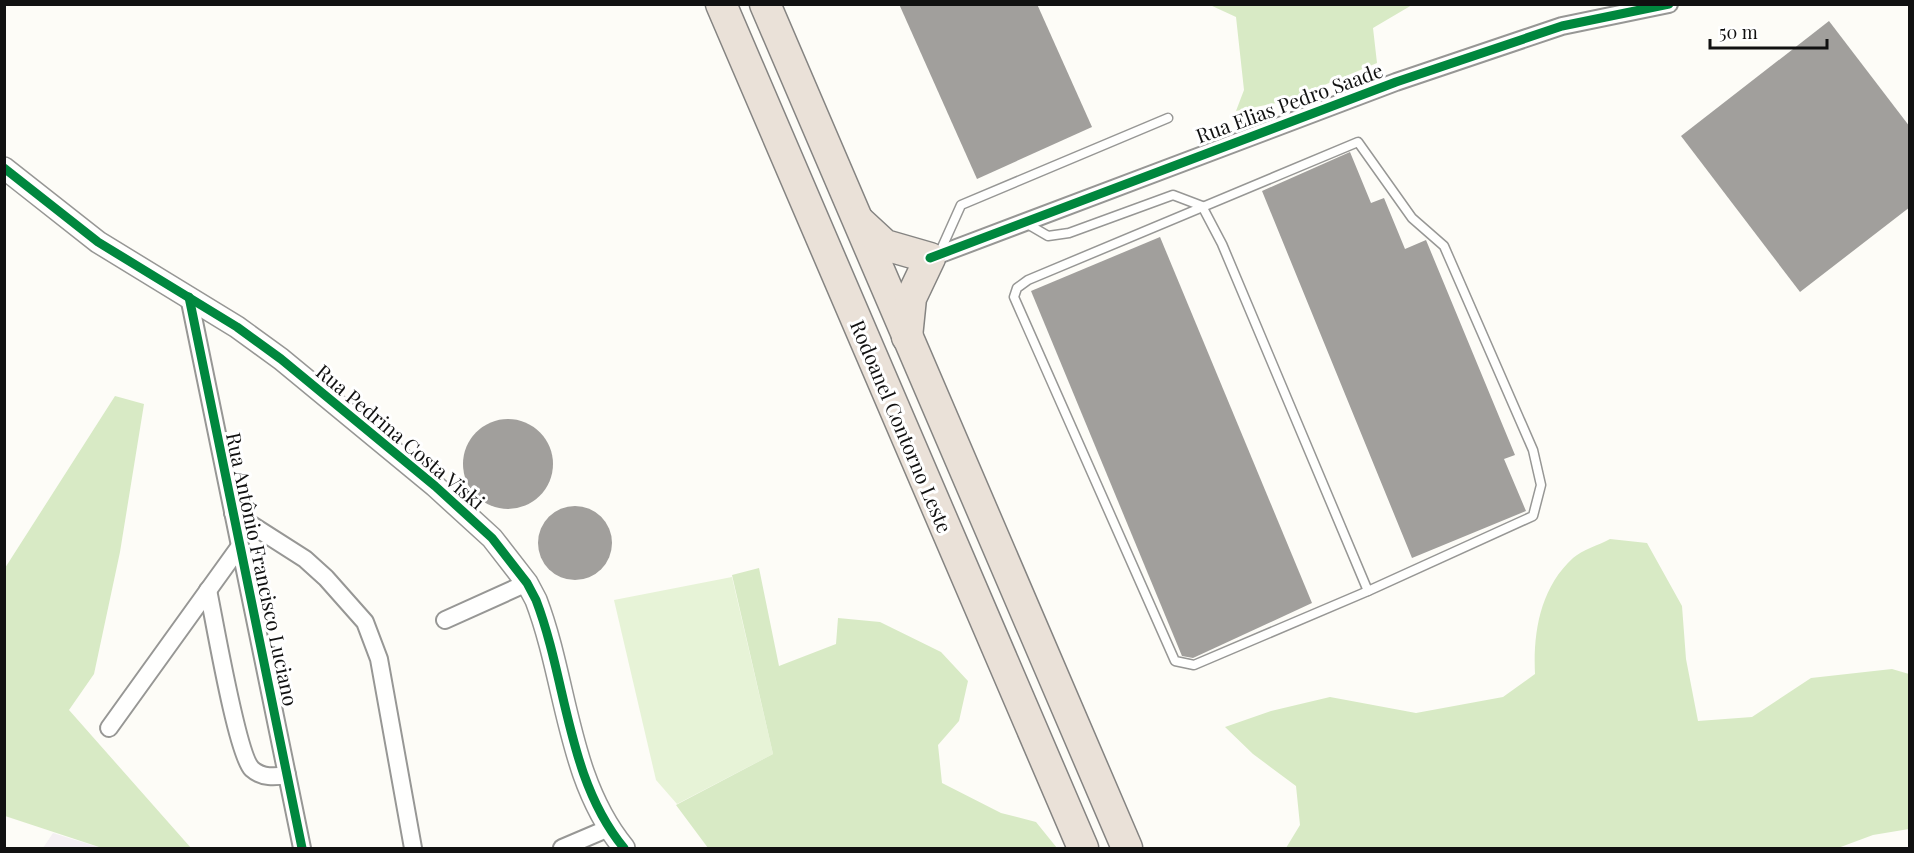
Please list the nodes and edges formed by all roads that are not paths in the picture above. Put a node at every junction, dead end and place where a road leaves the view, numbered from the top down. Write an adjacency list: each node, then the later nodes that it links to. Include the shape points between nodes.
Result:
1 (721, 4): 25 (highway, Rodoanel Contorno Leste)
2 (765, 4): 7 (highway, Rodoanel Contorno Leste)
3 (1669, 4): 8 (street, Rua Elias Pedro Saade, via 1562,26 1484,52 1308,113)
4 (1168, 118): 9 (lane, via 961,205)
5 (4, 168): 10 (street, Rua Pedrina Costa Viski, via 77,228)
6 (1202, 206): 8 (lane, via 1173,195 1068,233 1048,236); 16 (lane, via 1222,244); 16 (lane, via 1358,142 1412,218 1444,246 1533,450 1541,485 1533,516); 16 (lane, via 1028,280 1017,288 1014,297 1175,661 1194,665)
7 (854, 217): 9 (highway, via 885,245); 11 (highway, Rodoanel Contorno Leste)
8 (1024, 221): 9 (street, Rua Elias Pedro Saade)
9 (934, 257): 11 (highway, via 911,298)
10 (189, 297): 12 (street, Rua Antônio Francisco Luciano); 14 (street, Rua Pedrina Costa Viski, via 258,340 435,486 492,538)
11 (907, 340): 26 (highway, Rodoanel Contorno Leste)
12 (233, 513): 13 (street, Rua Antônio Francisco Luciano); 22 (street, via 305,558 365,622 379,659)
13 (240, 546): 15 (street); 19 (street, Rua Antônio Francisco Luciano)
14 (527, 583): 17 (street); 20 (street, Rua Pedrina Costa Viski, via 545,627 590,792)
15 (208, 590): 18 (street); 19 (street, via 247,763 261,775)
16 (1368, 591)
17 (445, 620)
18 (109, 728)
19 (287, 775): 21 (street, Rua Antônio Francisco Luciano)
20 (609, 828): 23 (street); 24 (street, Rua Pedrina Costa Viski)
21 (302, 849)
22 (412, 849)
23 (562, 849)
24 (624, 849)
25 (1083, 849)
26 (1127, 849)

